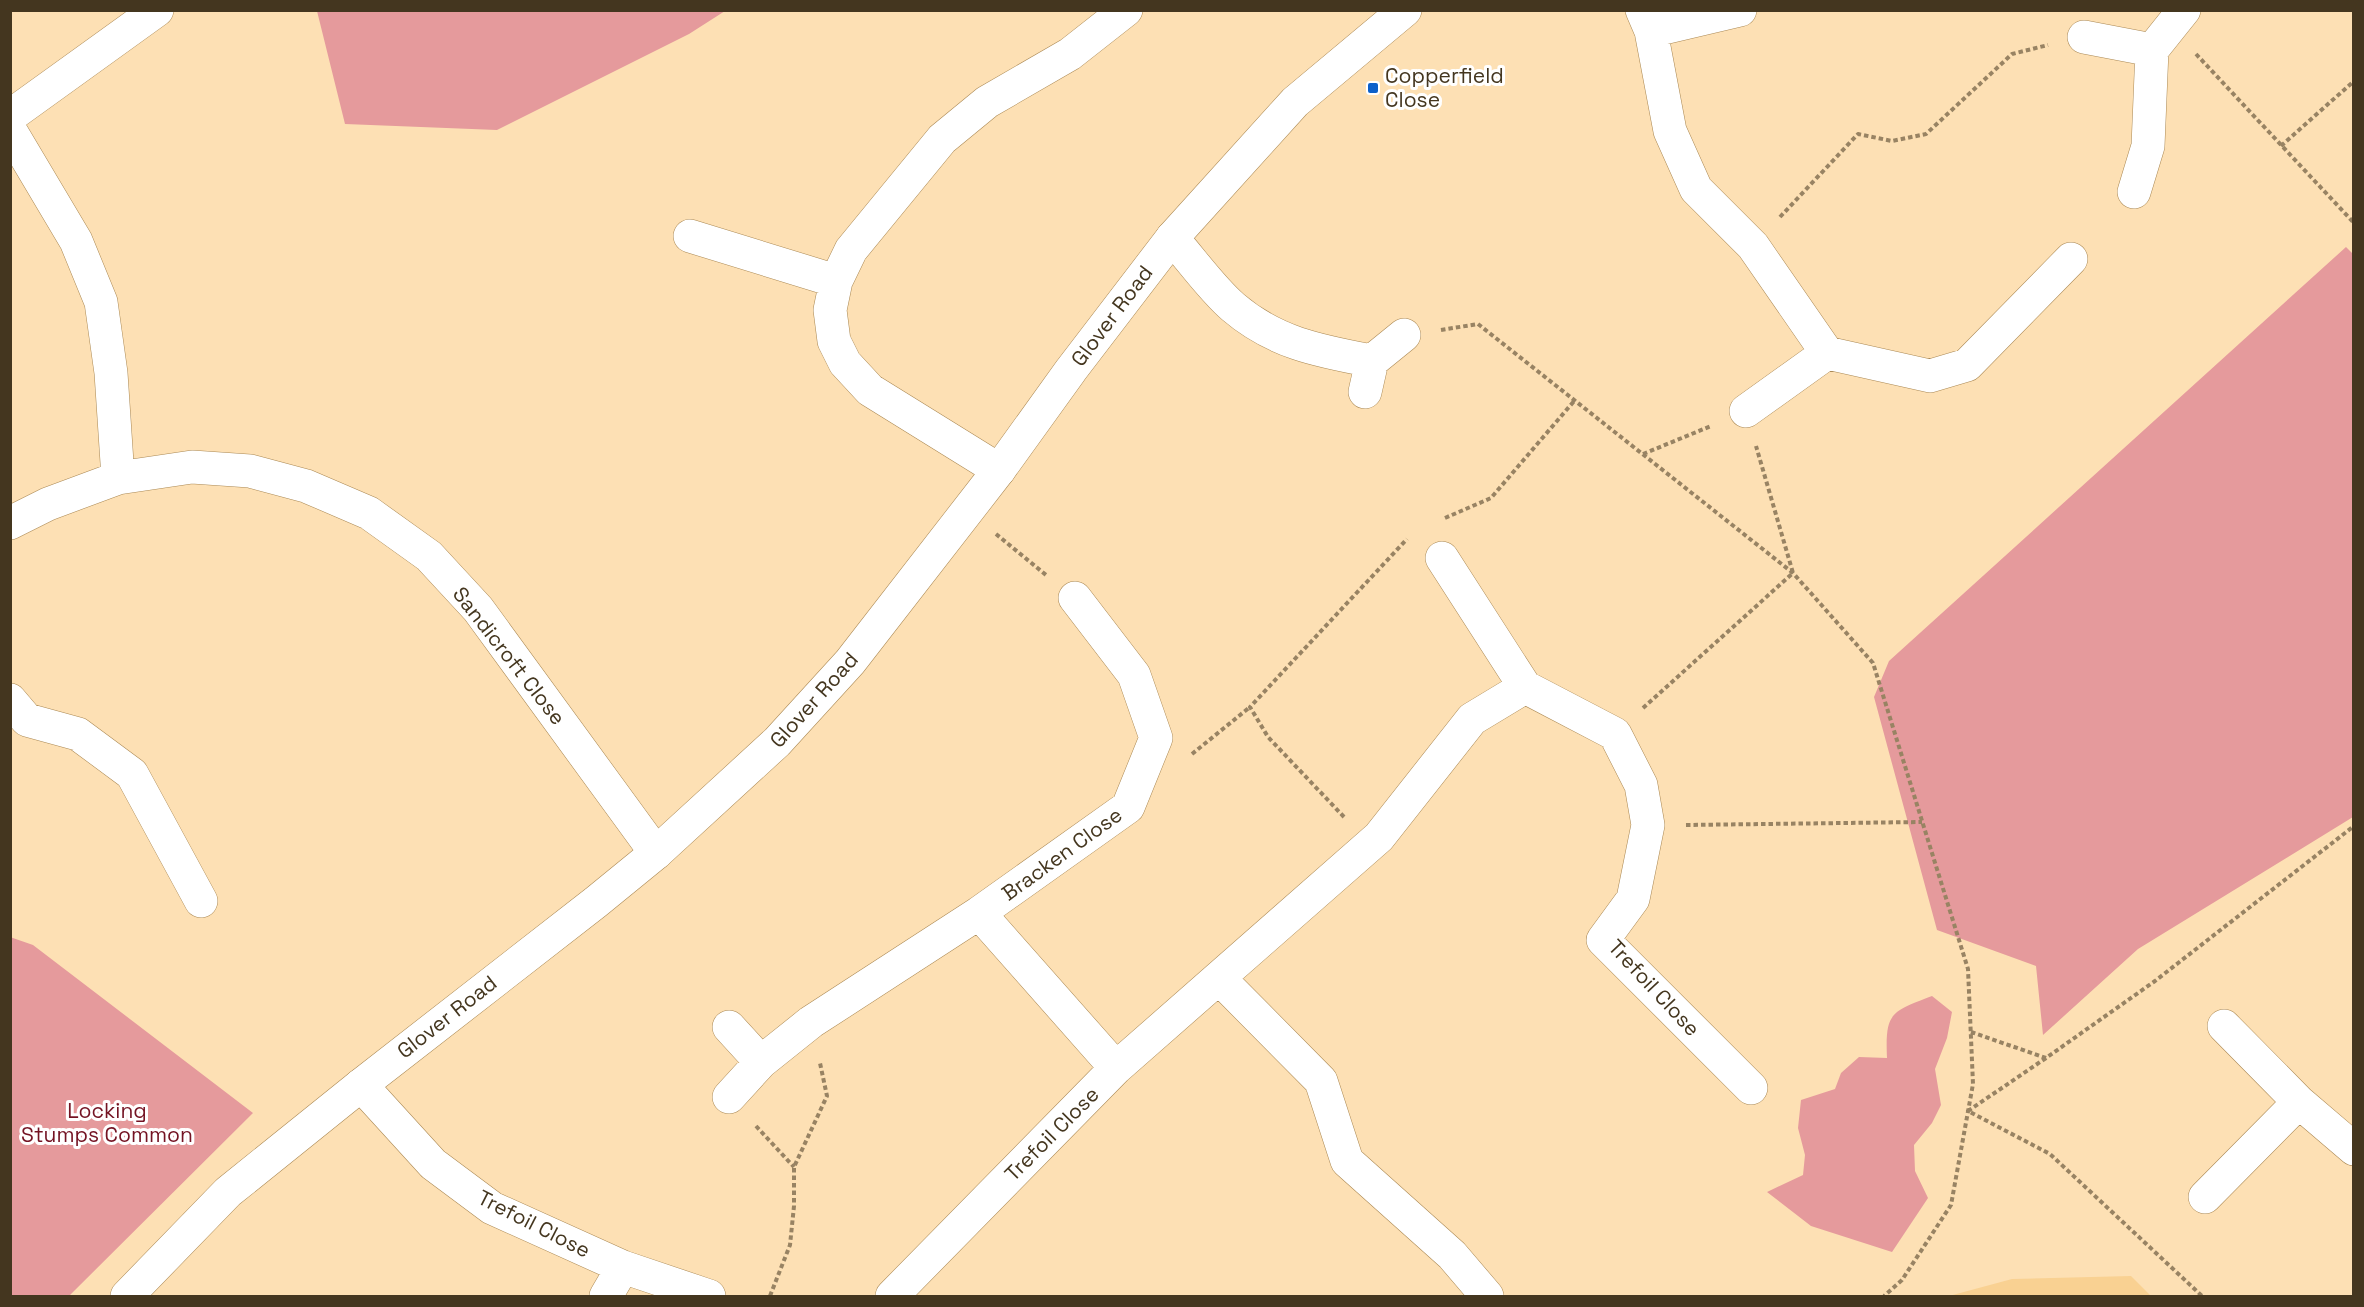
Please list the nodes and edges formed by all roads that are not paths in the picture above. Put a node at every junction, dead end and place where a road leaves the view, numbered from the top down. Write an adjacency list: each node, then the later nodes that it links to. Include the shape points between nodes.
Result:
1 (157, 10): 8 (street)
2 (1126, 10): 14 (street, via 1070,54 987,102 942,139 851,250)
3 (1406, 10): 12 (street, Glover Road, via 1295,102)
4 (1740, 10): 5 (street, via 1719,17)
5 (1647, 21): 16 (street, via 1670,131 1696,189 1753,246)
6 (2169, 29): 7 (street); 10 (street, via 2148,146)
7 (2084, 37)
8 (10, 116)
9 (10, 130): 19 (street, via 76,241 100,302 111,373)
10 (2134, 192)
11 (690, 236): 14 (street)
12 (1172, 237): 15 (street, via 1231,305 1256,324 1369,377); 18 (street, Glover Road)
13 (2071, 260): 16 (street, via 1967,365 1930,376)
14 (836, 281): 18 (street, via 830,310 834,341 845,363 870,390)
15 (1404, 335)
16 (1827, 353): 17 (street)
17 (1746, 411)
18 (999, 470): 25 (street, Glover Road, via 850,662 777,742)
19 (118, 478): 20 (street, Sandicroft Close); 25 (street, Sandicroft Close, via 192,467 250,471 306,486 369,513 429,556 478,609)
20 (10, 523)
21 (1442, 558): 23 (street)
22 (1075, 598): 27 (street, Bracken Close, via 1134,675 1156,738 1128,807)
23 (1525, 687): 28 (street, Trefoil Close, via 1472,719 1379,837); 34 (street, Trefoil Close, via 1615,734 1641,785 1648,825 1633,899 1603,940)
24 (10, 700): 26 (street, via 27,720 78,734 132,774)
25 (656, 853): 33 (street, Glover Road)
26 (201, 901)
27 (979, 914): 31 (street, Bracken Close, via 811,1022); 32 (street, Bracken Close)
28 (1219, 978): 32 (street, Trefoil Close); 44 (street, via 1322,1081 1347,1161 1452,1255)
29 (2224, 1026): 36 (street)
30 (729, 1027): 31 (street)
31 (761, 1062): 35 (street, Bracken Close)
32 (1116, 1068): 43 (street, Trefoil Close)
33 (361, 1084): 39 (street, Trefoil Close, via 433,1164 492,1208); 40 (street, Glover Road, via 228,1192)
34 (1751, 1088)
35 (729, 1097)
36 (2299, 1101): 37 (street); 38 (street)
37 (2354, 1149)
38 (2205, 1197)
39 (622, 1267): 41 (street); 42 (street, Trefoil Close)
40 (127, 1296)
41 (606, 1296)
42 (709, 1296)
43 (891, 1296)
44 (1487, 1296)

